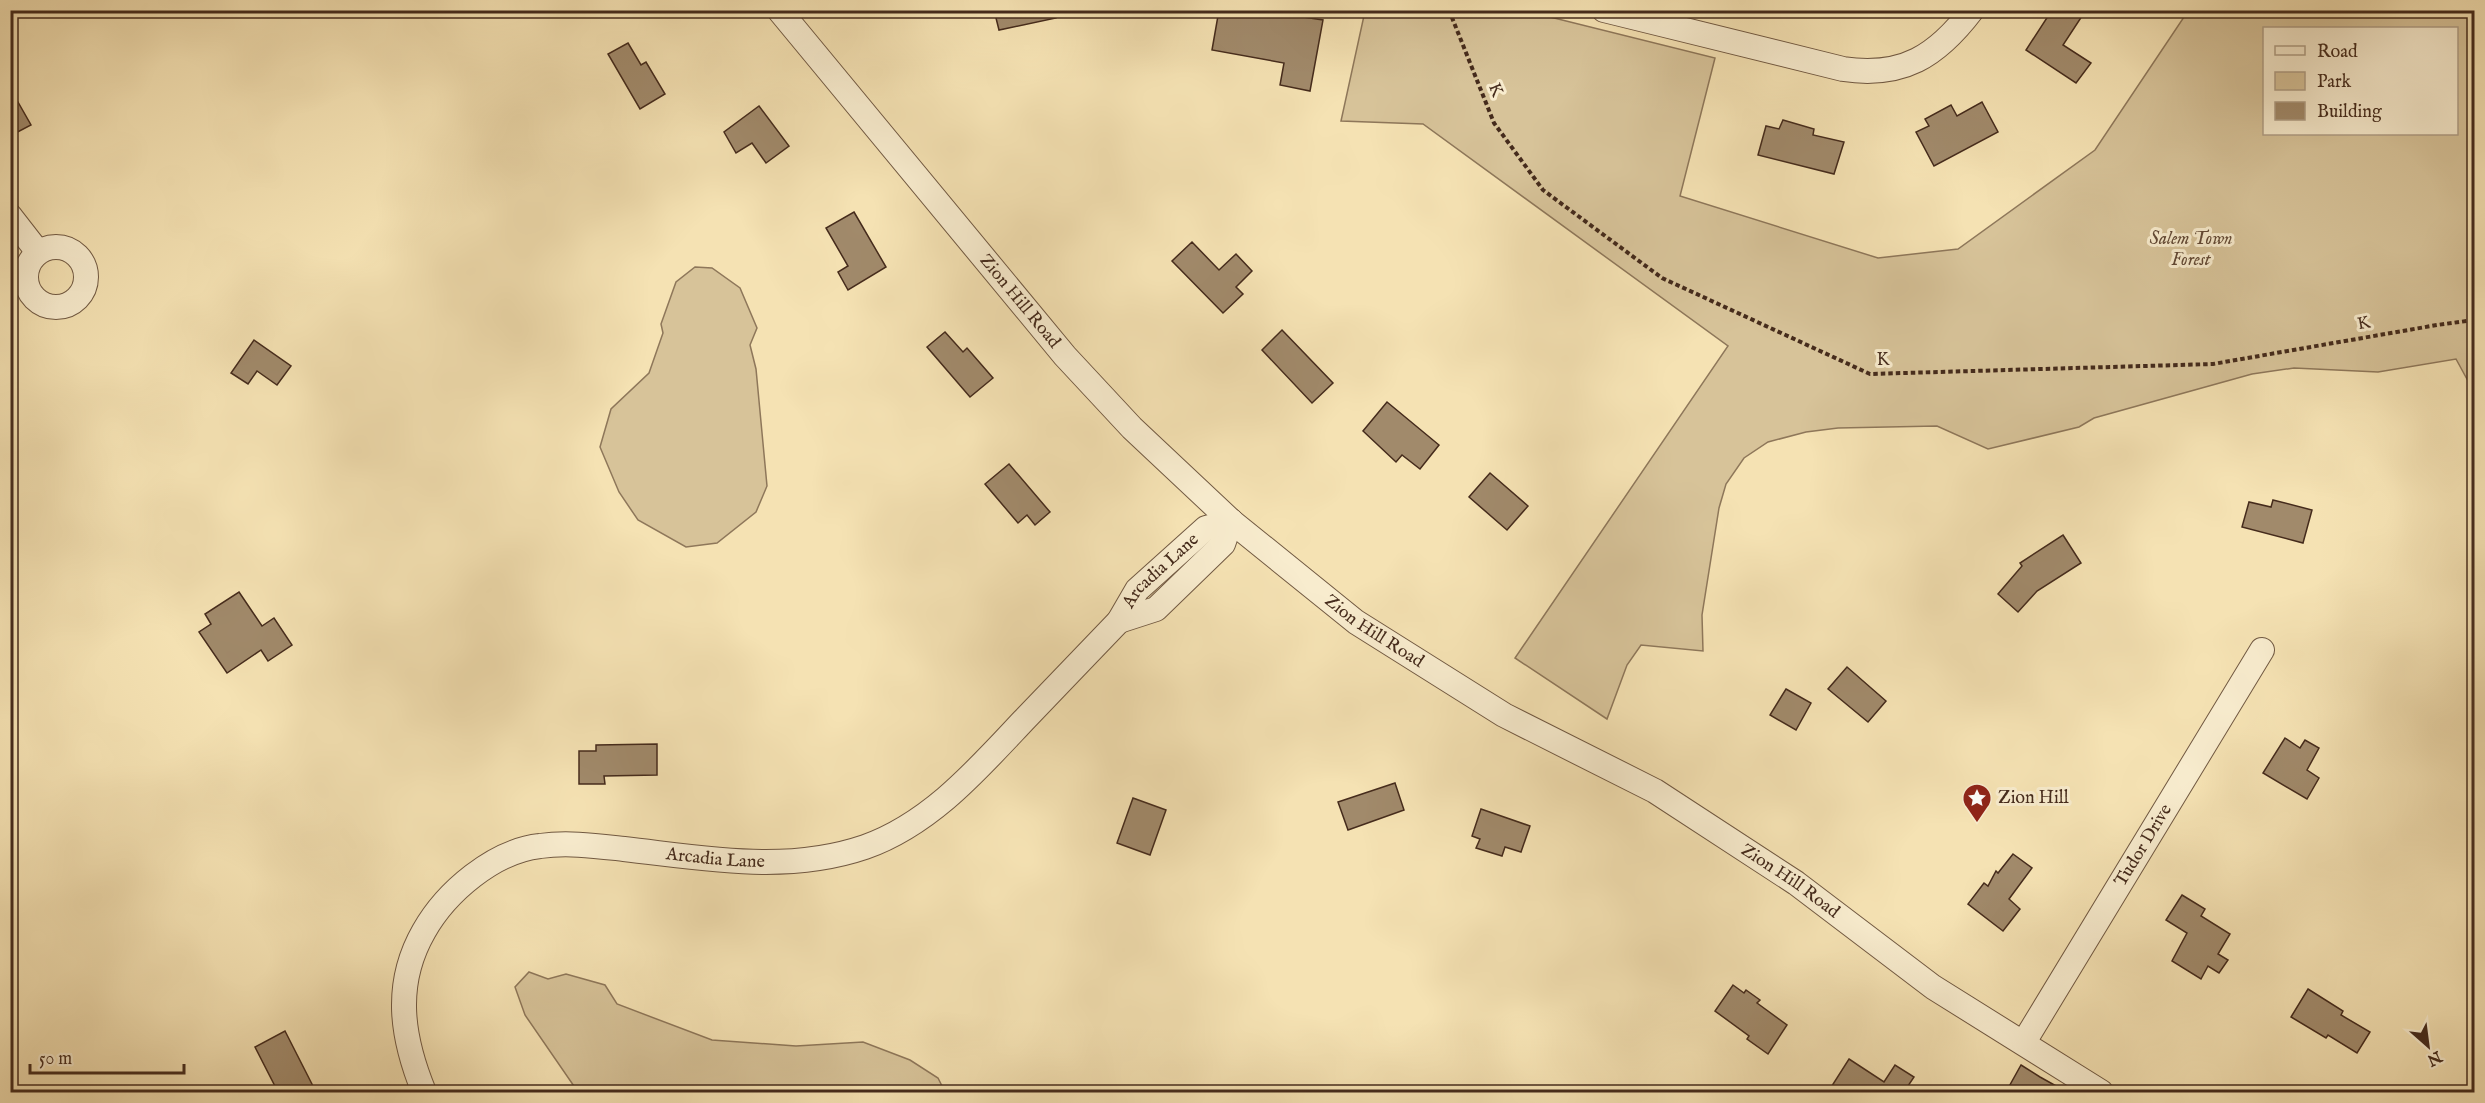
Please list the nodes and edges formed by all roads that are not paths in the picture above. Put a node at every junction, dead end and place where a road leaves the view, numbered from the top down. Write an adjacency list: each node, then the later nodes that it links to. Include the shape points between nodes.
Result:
1 (1604, 10): 2 (street, via 1843,69 1877,72 1908,65 1937,49)
2 (1972, 10)
3 (789, 14): 6 (street, Zion Hill Road, via 1084,378)
4 (10, 216): 5 (street)
5 (38, 252)
6 (1231, 521): 8 (street, Zion Hill Road, via 1356,622 1504,715 1655,791 1796,883 1933,987); 9 (street, Arcadia Lane, via 1206,528 1137,590 1119,621 961,787 929,812 867,846 794,862 752,863 584,845 539,846 476,871 432,917 414,948 403,1013 406,1040)
7 (2262, 650): 8 (street, Tudor Drive)
8 (2024, 1042): 10 (street, Zion Hill Road)
9 (424, 1092)
10 (2101, 1092)

